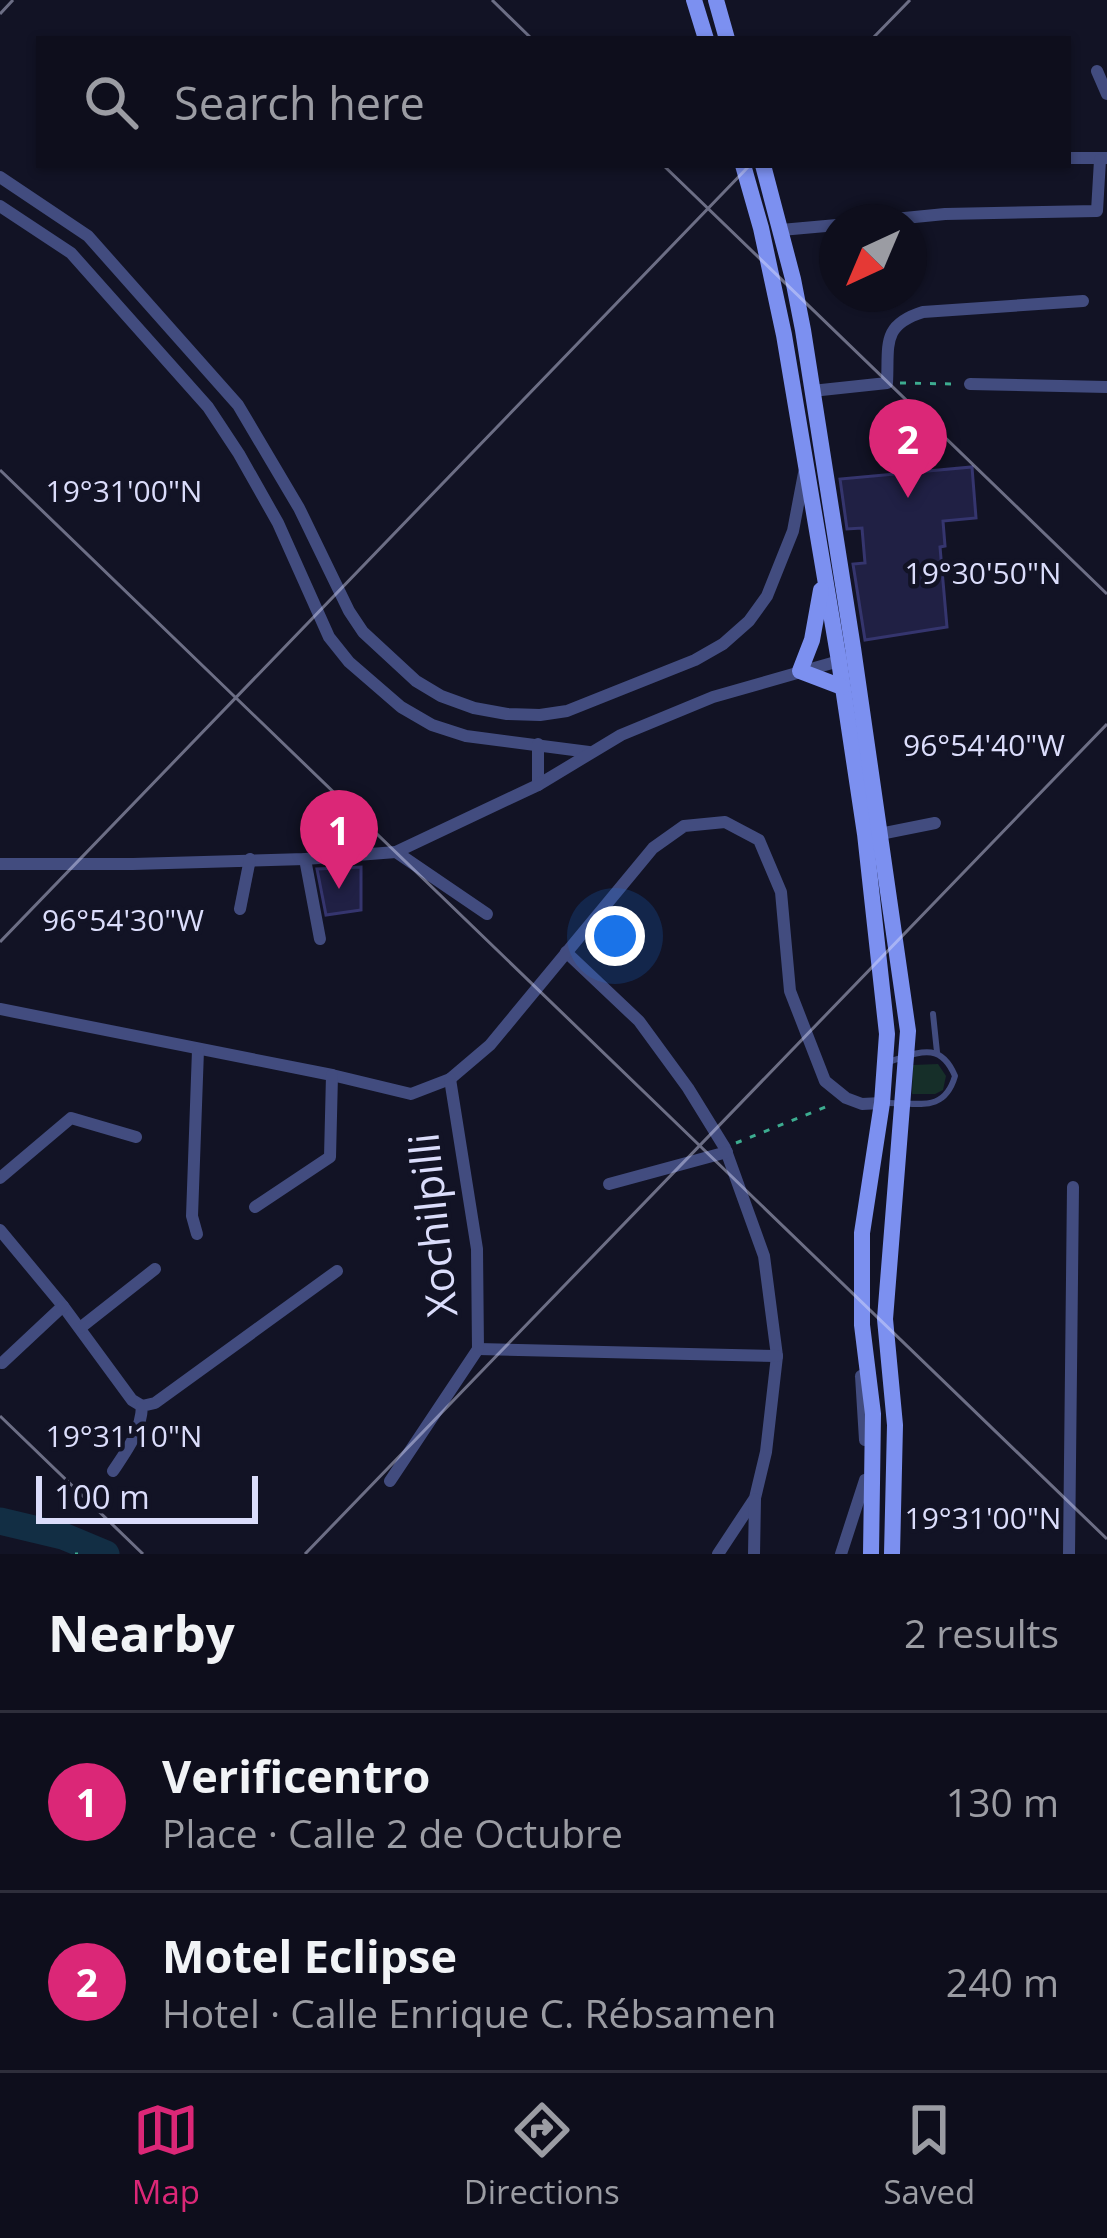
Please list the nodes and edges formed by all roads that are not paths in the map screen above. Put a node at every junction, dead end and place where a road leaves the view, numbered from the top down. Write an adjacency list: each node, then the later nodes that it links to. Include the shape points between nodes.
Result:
1 (694, 0): 3 (main road)
2 (716, 0): 4 (main road)
3 (705, 36)
4 (726, 36)
5 (1097, 71): 6 (street)
6 (1107, 94)
7 (1071, 158): 8 (street)
8 (1103, 159): 13 (street, via 1097,212)
9 (744, 168): 22 (main road)
10 (764, 168): 15 (main road)
11 (0, 177): 20 (street, via 88,236)
12 (0, 206): 21 (street, via 71,254)
13 (927, 216)
14 (819, 226): 15 (street)
15 (781, 230): 19 (main road)
16 (1083, 301): 19 (street, via 904,318 892,333 886,383)
17 (970, 384): 18 (street)
18 (1107, 387)
19 (812, 391): 24 (main road)
20 (252, 429): 21 (street); 22 (street, via 363,632 441,696 507,714 592,703 723,644 767,596 793,531)
21 (232, 442): 28 (street, via 328,637 349,662 432,725)
22 (806, 464): 23 (main road)
23 (823, 571): 25 (main road); 26 (main road)
24 (853, 648): 25 (street); 32 (main road)
25 (839, 661): 26 (street); 27 (main road)
26 (800, 671): 27 (main road); 29 (street, via 712,697)
27 (842, 687): 46 (main road)
28 (538, 744): 29 (street); 30 (street)
29 (590, 752): 30 (street)
30 (538, 785): 33 (street)
31 (935, 823): 32 (street)
32 (880, 834): 45 (main road)
33 (396, 852): 34 (street); 38 (street)
34 (305, 859): 35 (street); 39 (street)
35 (250, 860): 36 (street); 37 (street)
36 (0, 864)
37 (240, 909)
38 (487, 914)
39 (320, 939)
40 (566, 952): 48 (street, via 490,1046); 50 (street, via 652,848 684,826 725,822 759,840 782,892 790,991 825,1081 846,1098); 52 (street, via 639,1022)
41 (0, 1009): 43 (street)
42 (933, 1014): 44 (lane)
43 (198, 1050): 47 (street); 58 (street)
44 (937, 1052): 45 (lane); 49 (lane, via 956,1076 951,1090 924,1105)
45 (907, 1056): 46 (lane); 49 (main road)
46 (886, 1063): 50 (main road)
47 (332, 1075): 48 (street, via 411,1094); 56 (street, via 330,1157)
48 (450, 1079): 63 (street, Xochilpilli, via 477,1249)
49 (904, 1102): 50 (lane); 75 (main road, via 885,1319 895,1425)
50 (882, 1103): 68 (main road, via 862,1233 862,1325 874,1414)
51 (136, 1137): 53 (street, via 71,1118)
52 (726, 1150): 54 (street); 64 (street, via 764,1256)
53 (0, 1178)
54 (609, 1184)
55 (1073, 1187): 76 (street)
56 (254, 1207)
57 (0, 1230): 61 (street)
58 (197, 1234)
59 (155, 1269): 62 (street)
60 (337, 1271): 66 (street)
61 (63, 1306): 62 (street); 65 (street)
62 (80, 1328): 66 (street)
63 (478, 1349): 64 (street); 69 (street, Xochilpilli)
64 (777, 1356): 70 (street)
65 (2, 1363)
66 (142, 1406): 67 (street, via 133,1441)
67 (113, 1471)
68 (868, 1479): 73 (street); 74 (main road)
69 (390, 1481)
70 (755, 1498): 71 (street); 72 (street)
71 (718, 1554)
72 (754, 1554)
73 (841, 1554)
74 (871, 1554)
75 (892, 1554)
76 (1069, 1554)

